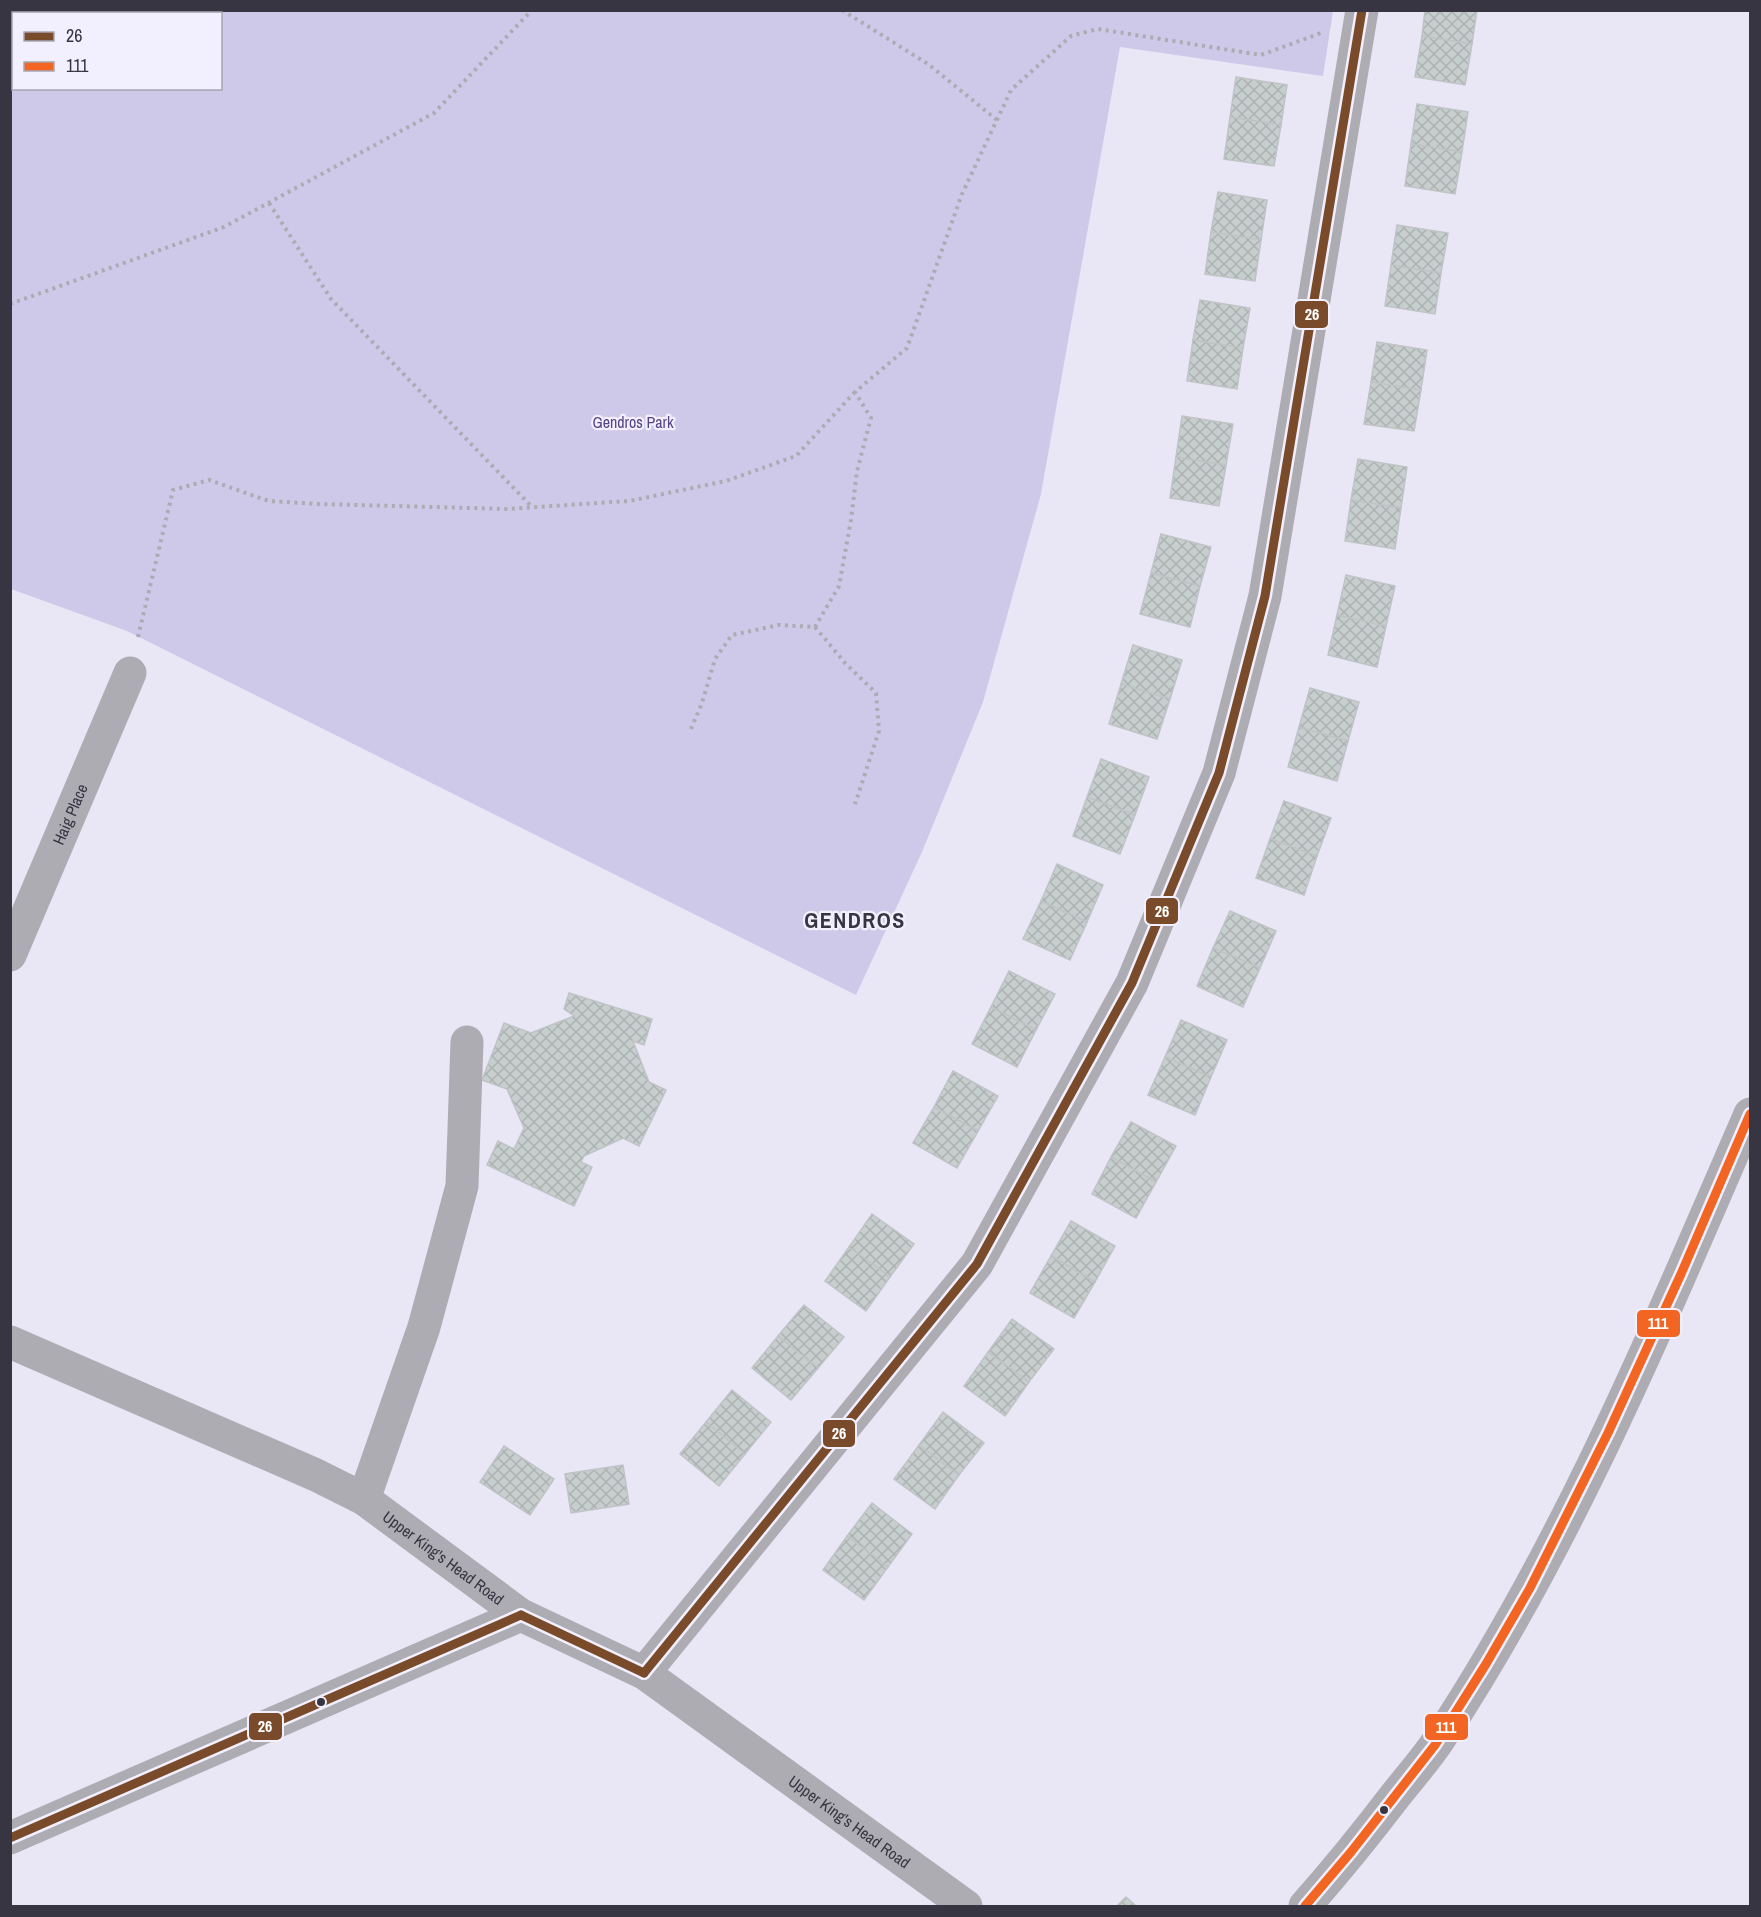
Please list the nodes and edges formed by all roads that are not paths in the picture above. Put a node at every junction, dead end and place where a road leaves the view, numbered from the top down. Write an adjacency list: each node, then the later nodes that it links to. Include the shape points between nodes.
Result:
1 (1360, 23): 9 (street, via 1265,596 1219,772 1132,983 977,1264)
2 (130, 673): 3 (street, Haig Place)
3 (10, 955)
4 (467, 1042): 7 (street, via 462,1186 424,1327)
5 (1750, 1114): 12 (street, via 1638,1372 1500,1643 1438,1740)
6 (10, 1342): 7 (street, Upper King's Head Road)
7 (364, 1499): 8 (street, Upper King's Head Road)
8 (521, 1615): 9 (street, Upper King's Head Road); 10 (street)
9 (644, 1673): 11 (street, Upper King's Head Road)
10 (10, 1838)
11 (966, 1906)
12 (1305, 1906)

